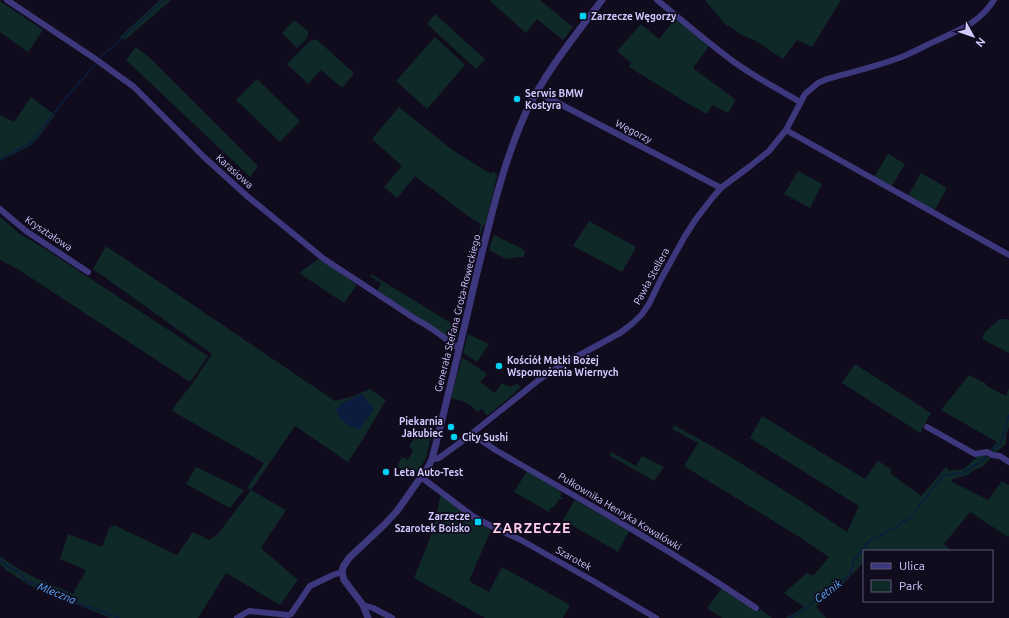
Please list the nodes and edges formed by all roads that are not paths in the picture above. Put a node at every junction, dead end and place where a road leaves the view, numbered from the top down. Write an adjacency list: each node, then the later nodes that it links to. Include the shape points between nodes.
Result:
1 (7, 0): 12 (street, Karasiowa, via 134,87 247,196 319,254)
2 (602, 0): 5 (street, Generała Stefana Grota-Roweckiego)
3 (657, 0): 6 (street, via 735,63)
4 (994, 0): 6 (street, Pawła Stellera, via 982,15 955,33 901,57 818,83)
5 (537, 92): 8 (street, Węgorzy); 12 (street, Generała Stefana Grota-Roweckiego, via 517,134 502,176)
6 (800, 102): 7 (street, Pawła Stellera)
7 (786, 130): 8 (street, Pawła Stellera, via 769,151); 10 (street)
8 (722, 188): 14 (street, Pawła Stellera, via 690,228 649,304 638,318 620,333 540,379)
9 (0, 209): 11 (street, Kryształowa, via 26,231)
10 (1009, 255)
11 (88, 272)
12 (459, 348): 15 (street, Generała Stefana Grota-Roweckiego)
13 (927, 426): 16 (street, via 974,454 986,452)
14 (472, 434): 15 (street, Pawła Stellera, via 439,458); 20 (street, Pułkownika Henryka Kowalówki, via 666,550)
15 (432, 459): 17 (street, Generała Stefana Grota-Roweckiego)
16 (1009, 462)
17 (421, 477): 18 (street, Generała Stefana Grota-Roweckiego, via 397,511 349,558); 24 (street, Szarotek, via 474,517 521,540)
18 (342, 572): 19 (street, via 346,584); 21 (street, via 310,586 291,614 249,611)
19 (363, 605): 22 (street); 23 (street)
20 (756, 608)
21 (237, 618)
22 (368, 618)
23 (392, 618)
24 (656, 618)

